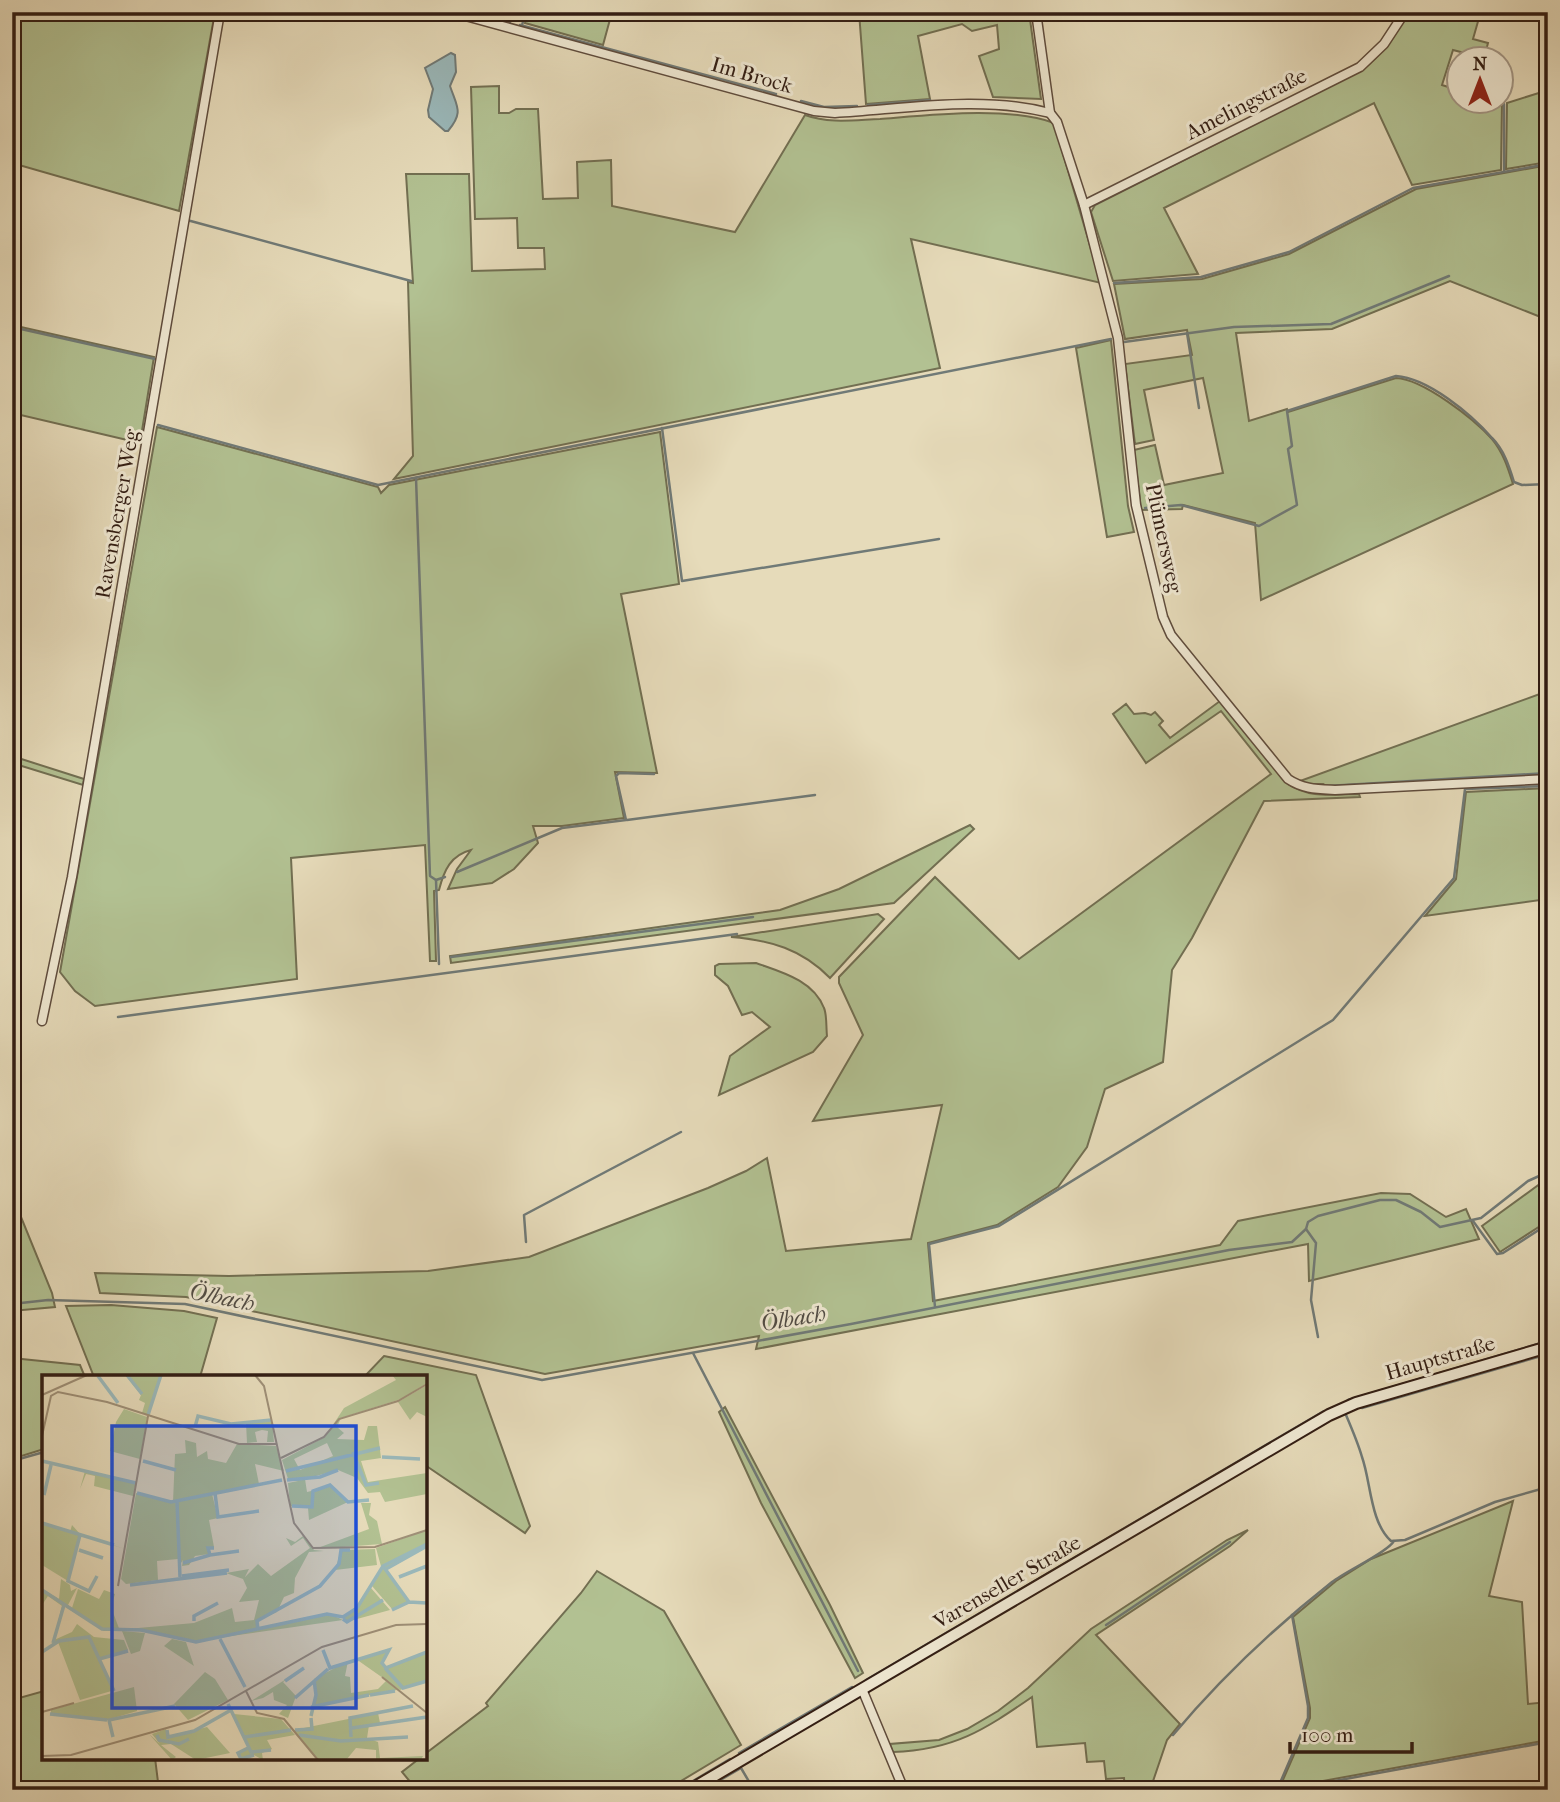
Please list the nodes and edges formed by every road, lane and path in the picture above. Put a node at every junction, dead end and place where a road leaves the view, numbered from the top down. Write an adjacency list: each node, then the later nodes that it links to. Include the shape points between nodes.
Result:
1 (220, 12): 8 (street, Ravensberger Weg, via 74,863)
2 (451, 12): 5 (street, Im Brock, via 814,111 981,104)
3 (1036, 12): 5 (street, Plümersweg)
4 (1405, 12): 6 (street, Amelingstraße, via 1384,44 1360,67)
5 (1050, 113): 6 (street, Plümersweg)
6 (1084, 205): 7 (street, Plümersweg, via 1118,338 1136,505 1171,635 1297,785 1335,790)
7 (1548, 779)
8 (41, 1020)
9 (1548, 1347): 10 (main road, Hauptstraße)
10 (1344, 1408): 11 (main road, Varenseller Straße)
11 (862, 1689): 12 (main road, Varenseller Straße); 13 (street)
12 (690, 1790)
13 (904, 1790)

